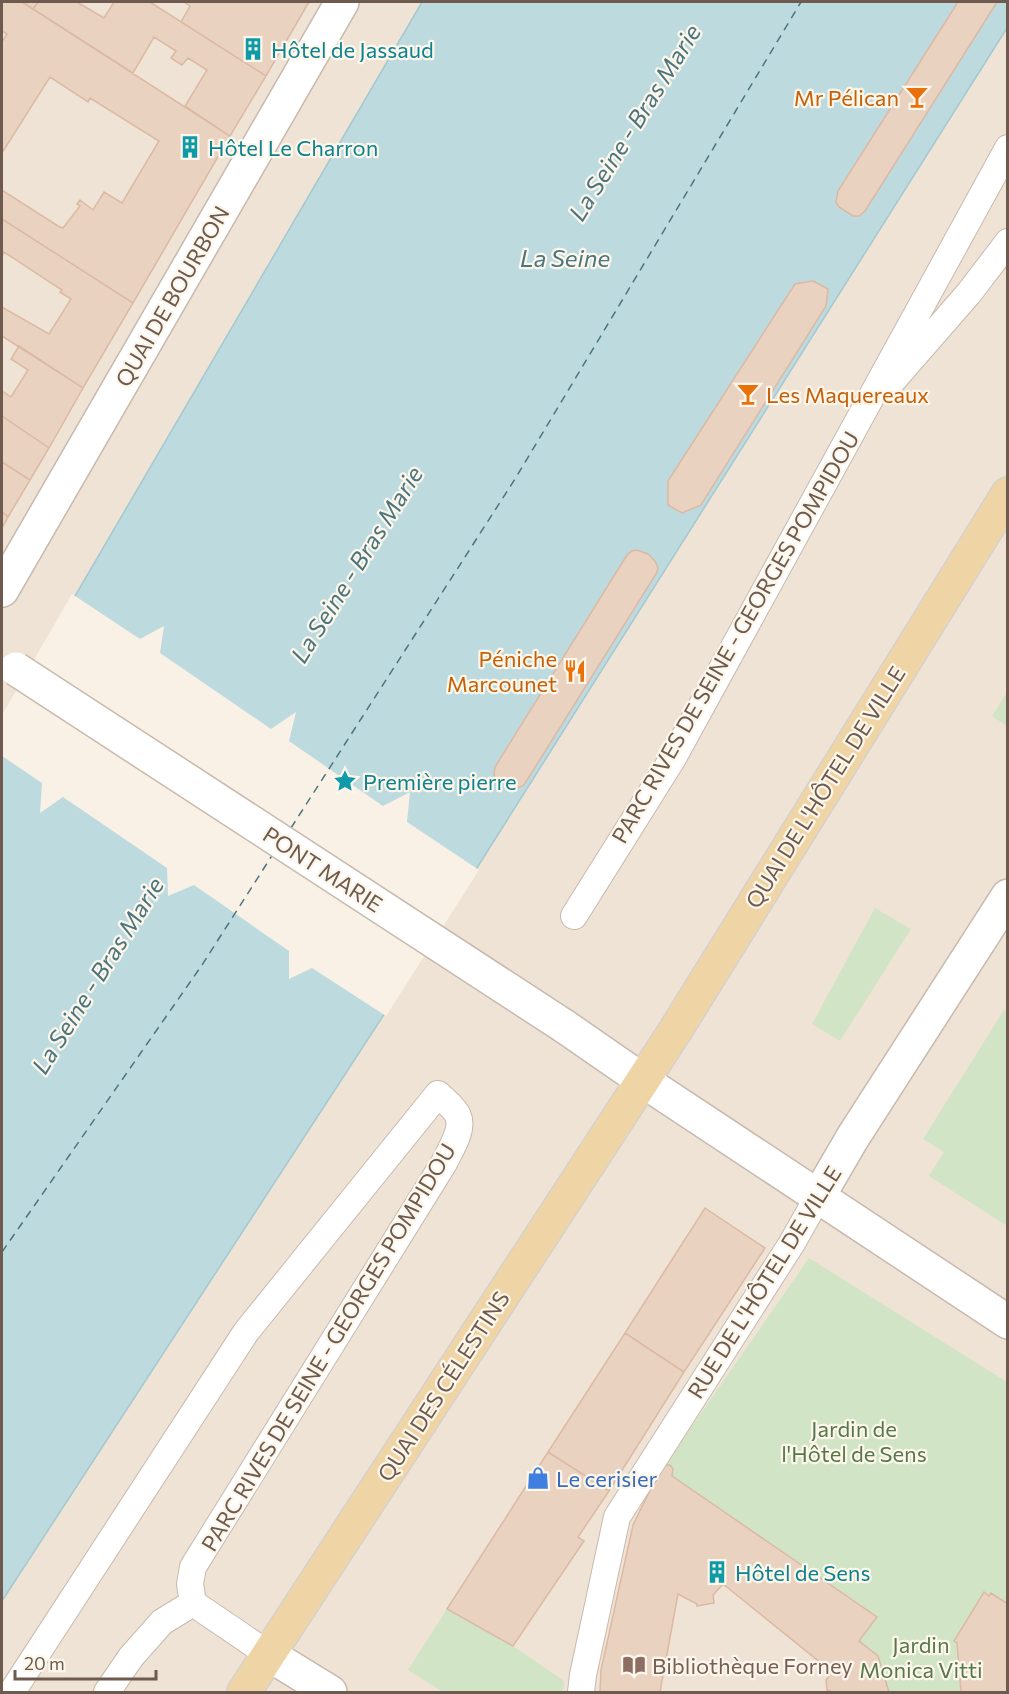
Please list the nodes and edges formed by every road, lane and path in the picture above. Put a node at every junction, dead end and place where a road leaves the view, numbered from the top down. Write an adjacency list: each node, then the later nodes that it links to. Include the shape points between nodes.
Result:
1 (342, 2): 6 (street, QUAI DE BOURBON)
2 (1008, 148): 4 (lane, PARC RIVES DE SEINE - GEORGES POMPIDOU)
3 (1008, 242): 4 (lane, PARC RIVES DE SEINE - GEORGES POMPIDOU)
4 (859, 420): 9 (lane, PARC RIVES DE SEINE - GEORGES POMPIDOU, via 673,758)
5 (1008, 494): 10 (main road, QUAI DE L'HÔTEL DE VILLE)
6 (2, 590)
7 (9, 664): 10 (street, PONT MARIE, bridge)
8 (1008, 896): 11 (street, RUE DE L'HÔTEL DE VILLE)
9 (574, 916)
10 (642, 1080): 11 (street, PONT MARIE); 14 (main road, QUAI DES CÉLESTINS)
11 (818, 1197): 12 (street, PONT MARIE); 19 (lane, RUE DE L'HÔTEL DE VILLE, via 617,1517)
12 (1008, 1322)
13 (193, 1603): 14 (lane); 15 (lane, PARC RIVES DE SEINE - GEORGES POMPIDOU, via 193,1567 444,1163 460,1122 458,1114 438,1094 246,1332); 16 (lane, via 162,1622)
14 (268, 1654): 17 (main road, QUAI DES CÉLESTINS); 18 (street)
15 (12, 1692)
16 (107, 1692)
17 (244, 1692)
18 (330, 1692)
19 (581, 1692)

